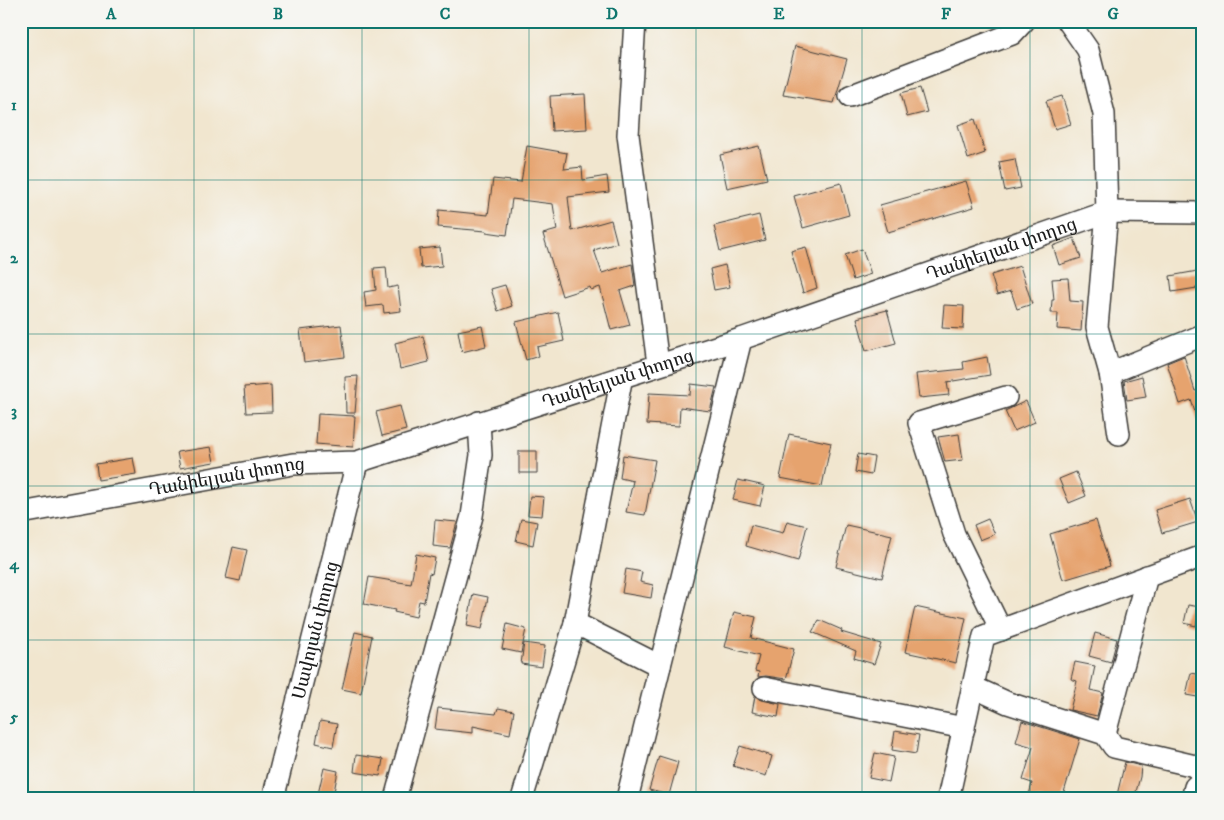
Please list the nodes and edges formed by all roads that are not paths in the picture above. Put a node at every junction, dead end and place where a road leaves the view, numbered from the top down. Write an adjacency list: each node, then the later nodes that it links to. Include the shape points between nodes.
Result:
1 (634, 21): 9 (street, via 628,135)
2 (1024, 21): 4 (street, via 1012,34)
3 (1068, 21): 5 (street, via 1088,50 1104,114)
4 (850, 96)
5 (1107, 212): 6 (street, Դանիելյան փողոց); 8 (street, Դանիելյան փողոց); 10 (street, via 1097,327)
6 (1203, 213)
7 (1203, 335): 10 (street)
8 (741, 339): 9 (street, Դանիելյան փողոց); 21 (street)
9 (658, 364): 11 (street, Դանիելյան փողոց)
10 (1110, 373): 14 (street)
11 (622, 376): 13 (street, Դանիելյան փողոց); 19 (street)
12 (1006, 397): 20 (street, via 919,423 954,534)
13 (479, 422): 15 (street, Դանիելյան փողոց); 29 (street, via 481,455 472,516)
14 (1119, 434)
15 (357, 462): 16 (street, Դանիելյան փողոց, via 293,464); 28 (street, Սավոյան փողոց)
16 (21, 513)
17 (1203, 556): 18 (street)
18 (1147, 576): 20 (street); 25 (street)
19 (575, 624): 21 (street); 30 (street)
20 (1001, 630): 22 (street, via 984,636)
21 (660, 666): 31 (street)
22 (973, 687): 24 (street); 25 (street, via 1008,703)
23 (764, 688): 24 (street)
24 (964, 728): 32 (street)
25 (1105, 734): 26 (street, via 1114,747 1195,766)
26 (1203, 773)
27 (1203, 780): 33 (street, via 1196,787)
28 (273, 799)
29 (395, 799)
30 (522, 799)
31 (627, 799)
32 (948, 799)
33 (1192, 799)

